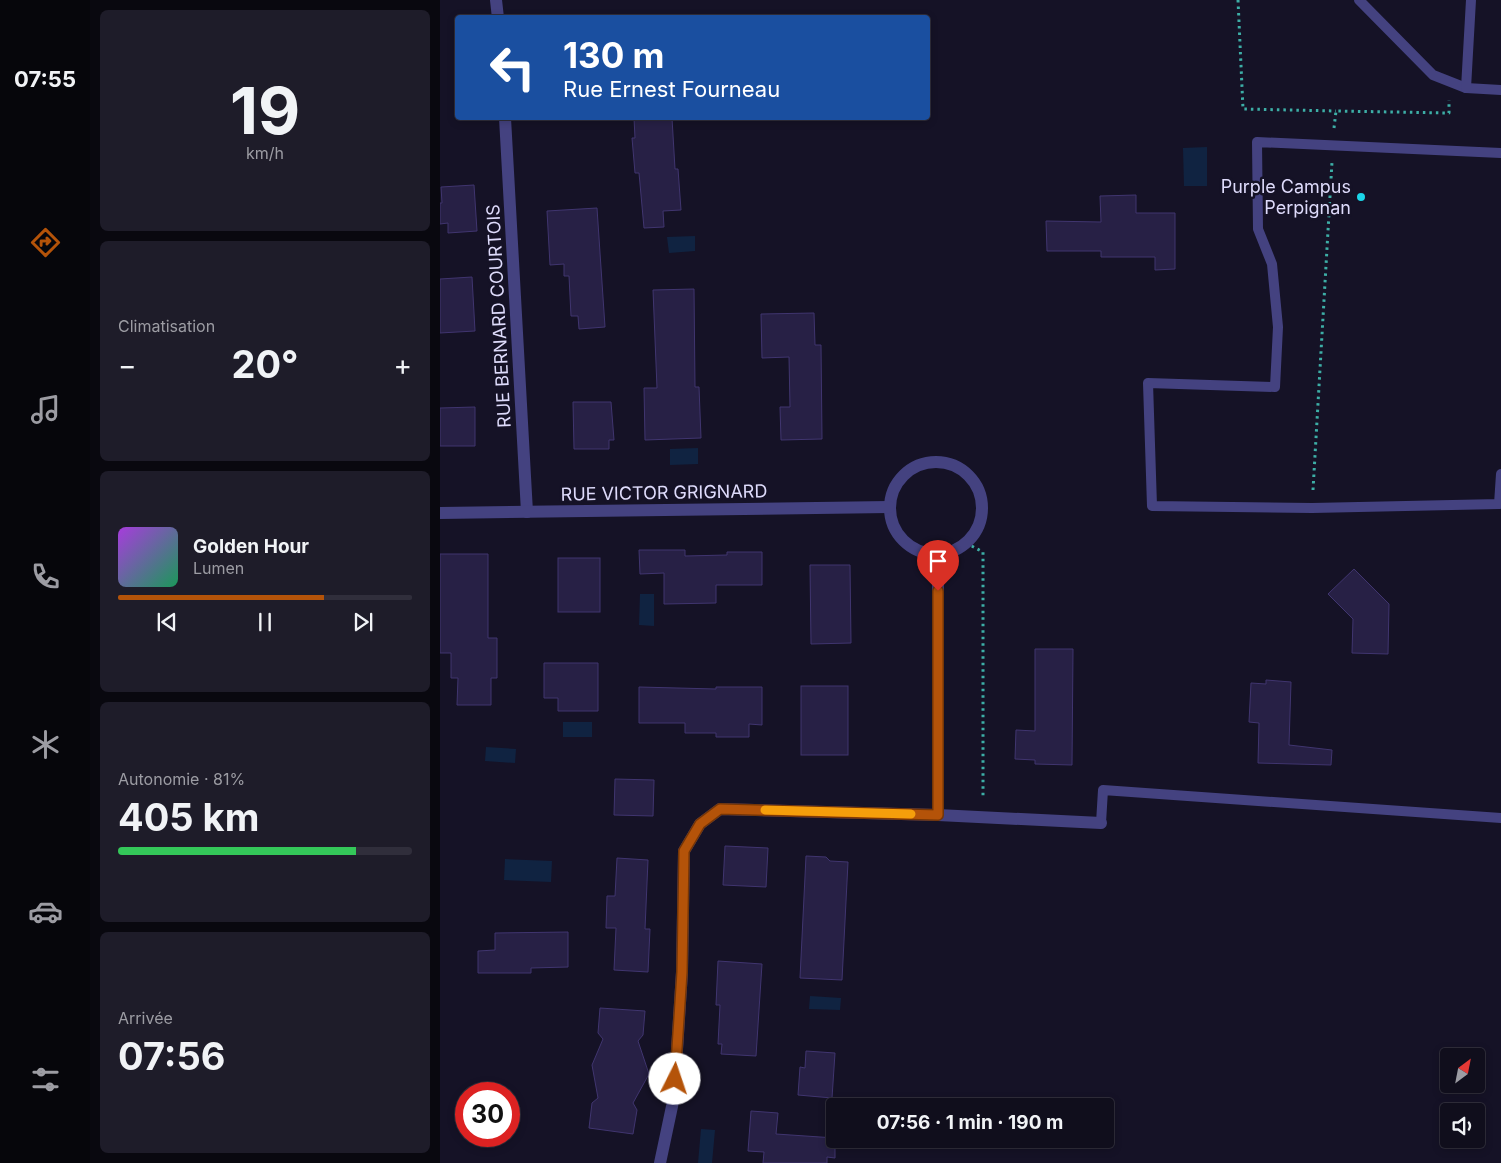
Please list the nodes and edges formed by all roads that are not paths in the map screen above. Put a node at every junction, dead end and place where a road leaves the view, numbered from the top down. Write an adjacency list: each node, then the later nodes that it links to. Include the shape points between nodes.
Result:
1 (496, 0): 4 (street)
2 (1359, 0): 5 (lane, via 1433,76)
3 (1471, 0): 5 (lane)
4 (498, 15)
5 (1466, 88): 6 (lane)
6 (1501, 90)
7 (505, 120): 11 (street, RUE BERNARD COURTOIS)
8 (1501, 153): 9 (lane, via 1257,142 1258,229 1272,264 1278,328 1275,387 1148,383 1152,506 1312,508 1499,504)
9 (1501, 474)
10 (889, 507): 11 (street, RUE VICTOR GRIGNARD); 13 (street, via 891,522 898,536 923,553); 13 (street, via 892,492 911,468 933,462 955,466 968,474 982,502 976,531 954,551)
11 (527, 512): 12 (street, RUE VICTOR GRIGNARD)
12 (440, 513)
13 (938, 554): 14 (street)
14 (938, 815): 16 (street); 17 (street, via 720,809 700,824 684,851 682,972 674,1097)
15 (1501, 818): 16 (lane, via 1103,790)
16 (1101, 823)
17 (660, 1163)

